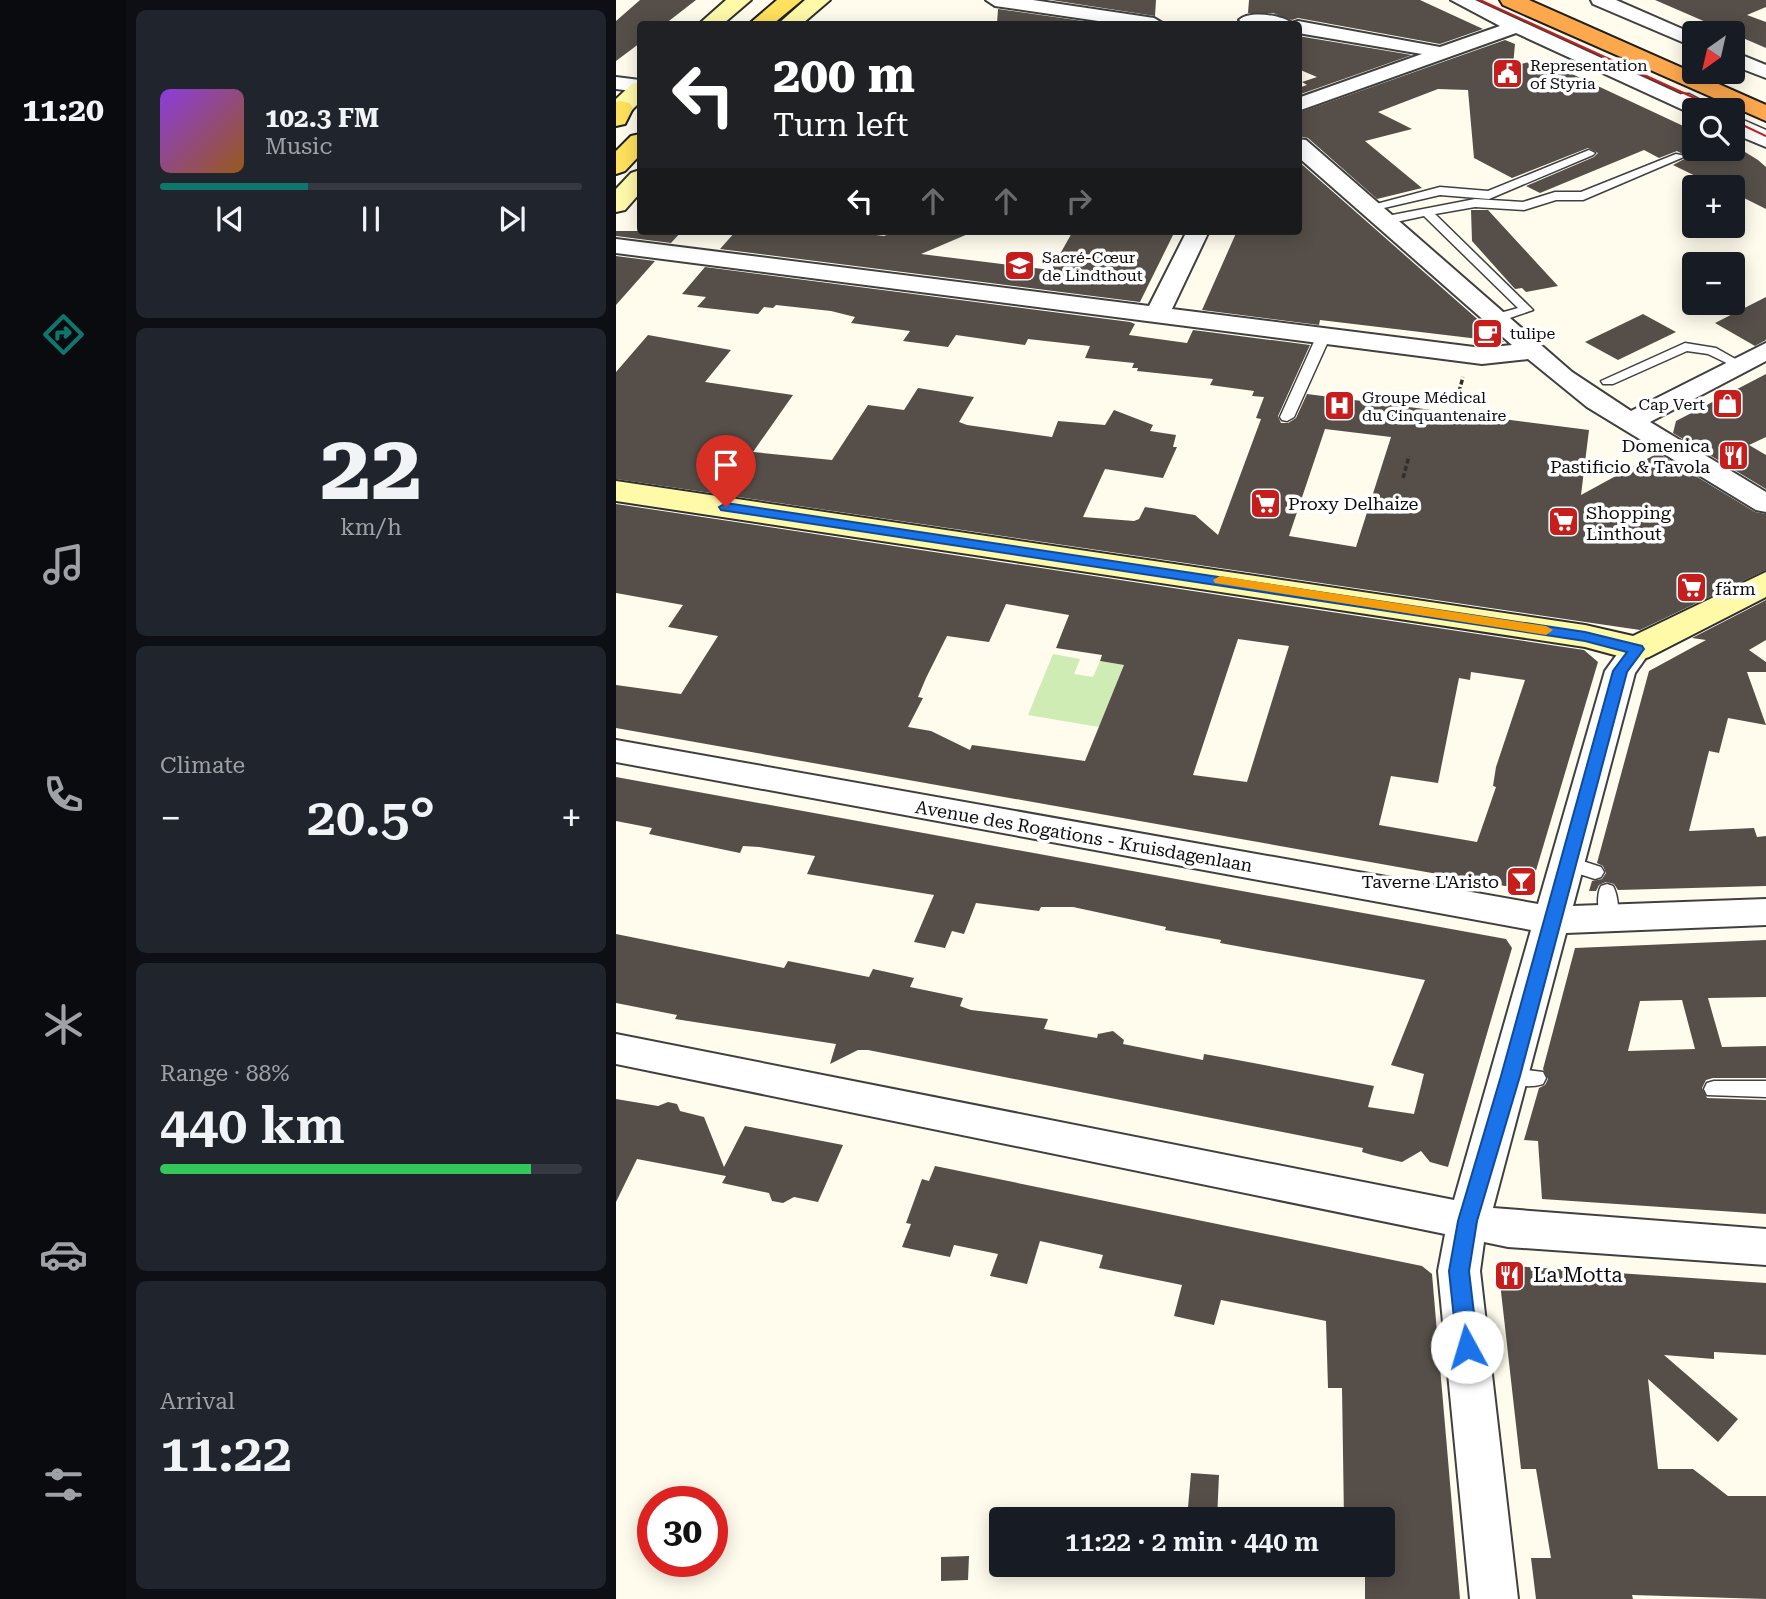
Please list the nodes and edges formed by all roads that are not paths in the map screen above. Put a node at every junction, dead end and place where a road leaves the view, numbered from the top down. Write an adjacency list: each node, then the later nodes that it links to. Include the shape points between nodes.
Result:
1 (740, 0): 12 (street)
2 (771, 0): 13 (main road)
3 (791, 0): 14 (main road)
4 (819, 0): 15 (street)
5 (995, 0): 16 (street)
6 (1239, 0): 17 (street)
7 (1460, 0): 18 (street)
8 (1475, 0): 30 (lane)
9 (1511, 0): 33 (highway)
10 (1556, 0): 22 (highway)
11 (1600, 0): 20 (street)
12 (714, 21)
13 (744, 21)
14 (764, 21)
15 (793, 21)
16 (1134, 21)
17 (1246, 21)
18 (1517, 26): 21 (street); 31 (street)
19 (1302, 28): 21 (street)
20 (1682, 36)
21 (1438, 54): 32 (street)
22 (1682, 57)
23 (1745, 63): 24 (street)
24 (1766, 72)
25 (616, 83): 27 (street)
26 (1743, 84): 29 (highway)
27 (637, 86)
28 (637, 92): 34 (street)
29 (1766, 94)
30 (1689, 98)
31 (1682, 102)
32 (1302, 104)
33 (1766, 114)
34 (623, 115): 39 (main road)
35 (1745, 129): 37 (lane)
36 (1745, 132): 38 (street)
37 (1766, 134)
38 (1766, 141)
39 (616, 144)
40 (637, 144): 45 (main road)
41 (1302, 148): 50 (street)
42 (1589, 153): 50 (lane, via 1489,195 1440,191)
43 (1680, 156): 49 (lane, via 1583,196 1555,196 1524,206 1475,203)
44 (637, 162): 47 (main road)
45 (616, 166)
46 (637, 181): 48 (street)
47 (616, 182)
48 (616, 204)
49 (1427, 213): 50 (lane); 54 (lane, via 1527,310)
50 (1379, 214): 54 (street)
51 (1196, 235): 53 (street)
52 (616, 246): 53 (street)
53 (1158, 313): 55 (street)
54 (1498, 318): 56 (street)
55 (1324, 335): 56 (street, via 1482,356); 60 (lane)
56 (1533, 351): 61 (street)
57 (1766, 351): 58 (street)
58 (1739, 365): 59 (lane, via 1711,351 1685,347); 61 (street)
59 (1608, 381)
60 (1287, 417)
61 (1630, 422): 63 (street)
62 (616, 491): 65 (street, via 1585,636)
63 (1766, 504)
64 (1766, 583): 65 (street)
65 (1637, 649): 68 (street, via 1620,671 1581,867)
66 (616, 751): 68 (street, Avenue des Rogations - Kruisdagenlaan)
67 (1766, 912): 68 (street, Avenue des Rogations - Kruisdagenlaan, via 1608,904)
68 (1552, 920): 72 (street, via 1523,1077)
69 (616, 1049): 72 (street)
70 (1714, 1089): 71 (lane)
71 (1766, 1089)
72 (1467, 1221): 73 (street, via 1508,1229); 74 (street, via 1459,1271)
73 (1766, 1247)
74 (1494, 1599)

